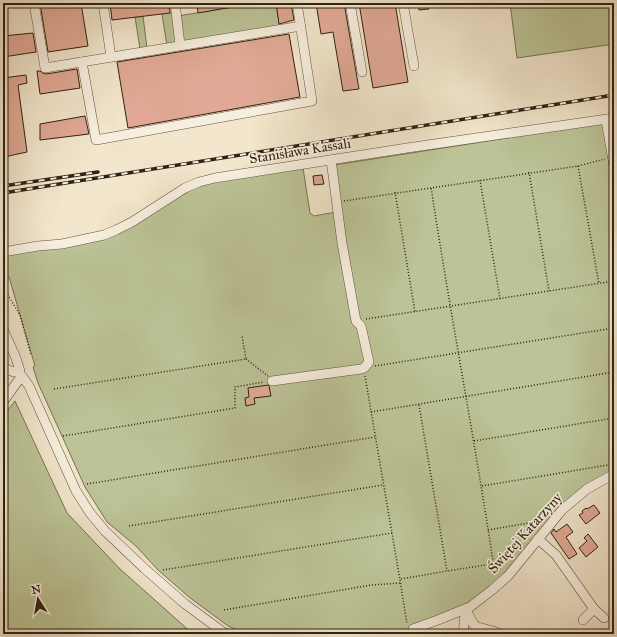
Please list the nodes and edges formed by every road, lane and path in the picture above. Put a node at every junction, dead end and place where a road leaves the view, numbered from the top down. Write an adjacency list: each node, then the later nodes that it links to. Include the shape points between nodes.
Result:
1 (34, 3): 10 (street, via 45,68)
2 (103, 3): 9 (street)
3 (175, 3): 8 (street)
4 (297, 3): 7 (street)
5 (350, 3): 12 (street)
6 (403, 3): 11 (street)
7 (301, 26): 8 (street); 10 (street, via 312,101 96,140)
8 (180, 45): 9 (street)
9 (111, 57): 10 (street)
10 (82, 62)
11 (414, 66)
12 (362, 72)
13 (610, 119): 14 (street, Stanisława Kassali); 15 (street)
14 (330, 160): 21 (street); 22 (street, Stanisława Kassali, via 199,182 116,230 62,244)
15 (613, 162): 16 (path)
16 (578, 166): 17 (path); 24 (path)
17 (529, 172): 18 (path); 26 (path)
18 (480, 180): 19 (path); 27 (path)
19 (431, 187): 20 (path); 28 (path)
20 (395, 192): 21 (path); 29 (path)
21 (336, 202): 30 (street)
22 (3, 252)
23 (614, 281): 24 (path)
24 (599, 284): 26 (path)
25 (3, 287): 35 (path, via 20,315)
26 (549, 291): 27 (path)
27 (500, 299): 28 (path)
28 (450, 306): 29 (path); 34 (path)
29 (415, 312): 30 (path)
30 (356, 321): 38 (street, via 361,326 369,362)
31 (614, 328): 34 (path)
32 (3, 329): 40 (street, via 16,358)
33 (242, 336): 36 (path)
34 (459, 352): 38 (path); 43 (path)
35 (31, 355)
36 (246, 358): 42 (path); 48 (path, via 268,375 270,381 235,387 235,408)
37 (3, 368): 40 (street)
38 (364, 370): 41 (street); 46 (path)
39 (614, 372): 43 (path)
40 (19, 375): 44 (street); 71 (street, via 29,386 76,491 104,531 185,604)
41 (272, 381)
42 (54, 389)
43 (466, 397): 45 (path); 50 (path)
44 (3, 402)
45 (419, 404): 46 (path); 62 (path)
46 (371, 412): 49 (path)
47 (614, 418): 50 (path)
48 (63, 436)
49 (375, 437): 53 (path); 54 (path)
50 (473, 441): 55 (path)
51 (614, 464): 55 (path)
52 (614, 474): 60 (street, Świętej Katarzyny, via 566,506)
53 (86, 484)
54 (383, 486): 57 (path); 59 (path)
55 (482, 486): 58 (path)
56 (540, 520): 58 (path)
57 (129, 526)
58 (488, 530): 62 (path, via 493,561 486,565)
59 (392, 533): 61 (path); 63 (path)
60 (538, 539): 65 (street, Świętej Katarzyny, via 508,576); 66 (street, via 556,555)
61 (164, 570)
62 (447, 571): 63 (path)
63 (400, 580): 64 (path)
64 (400, 583): 67 (path, via 372,585); 70 (path, via 406,624)
65 (468, 609): 70 (street, Świętej Katarzyny); 72 (street); 73 (street, via 474,625)
66 (594, 609): 68 (street); 69 (street)
67 (224, 610)
68 (604, 618)
69 (583, 620)
70 (412, 629)
71 (227, 634)
72 (463, 634)
73 (501, 634)

